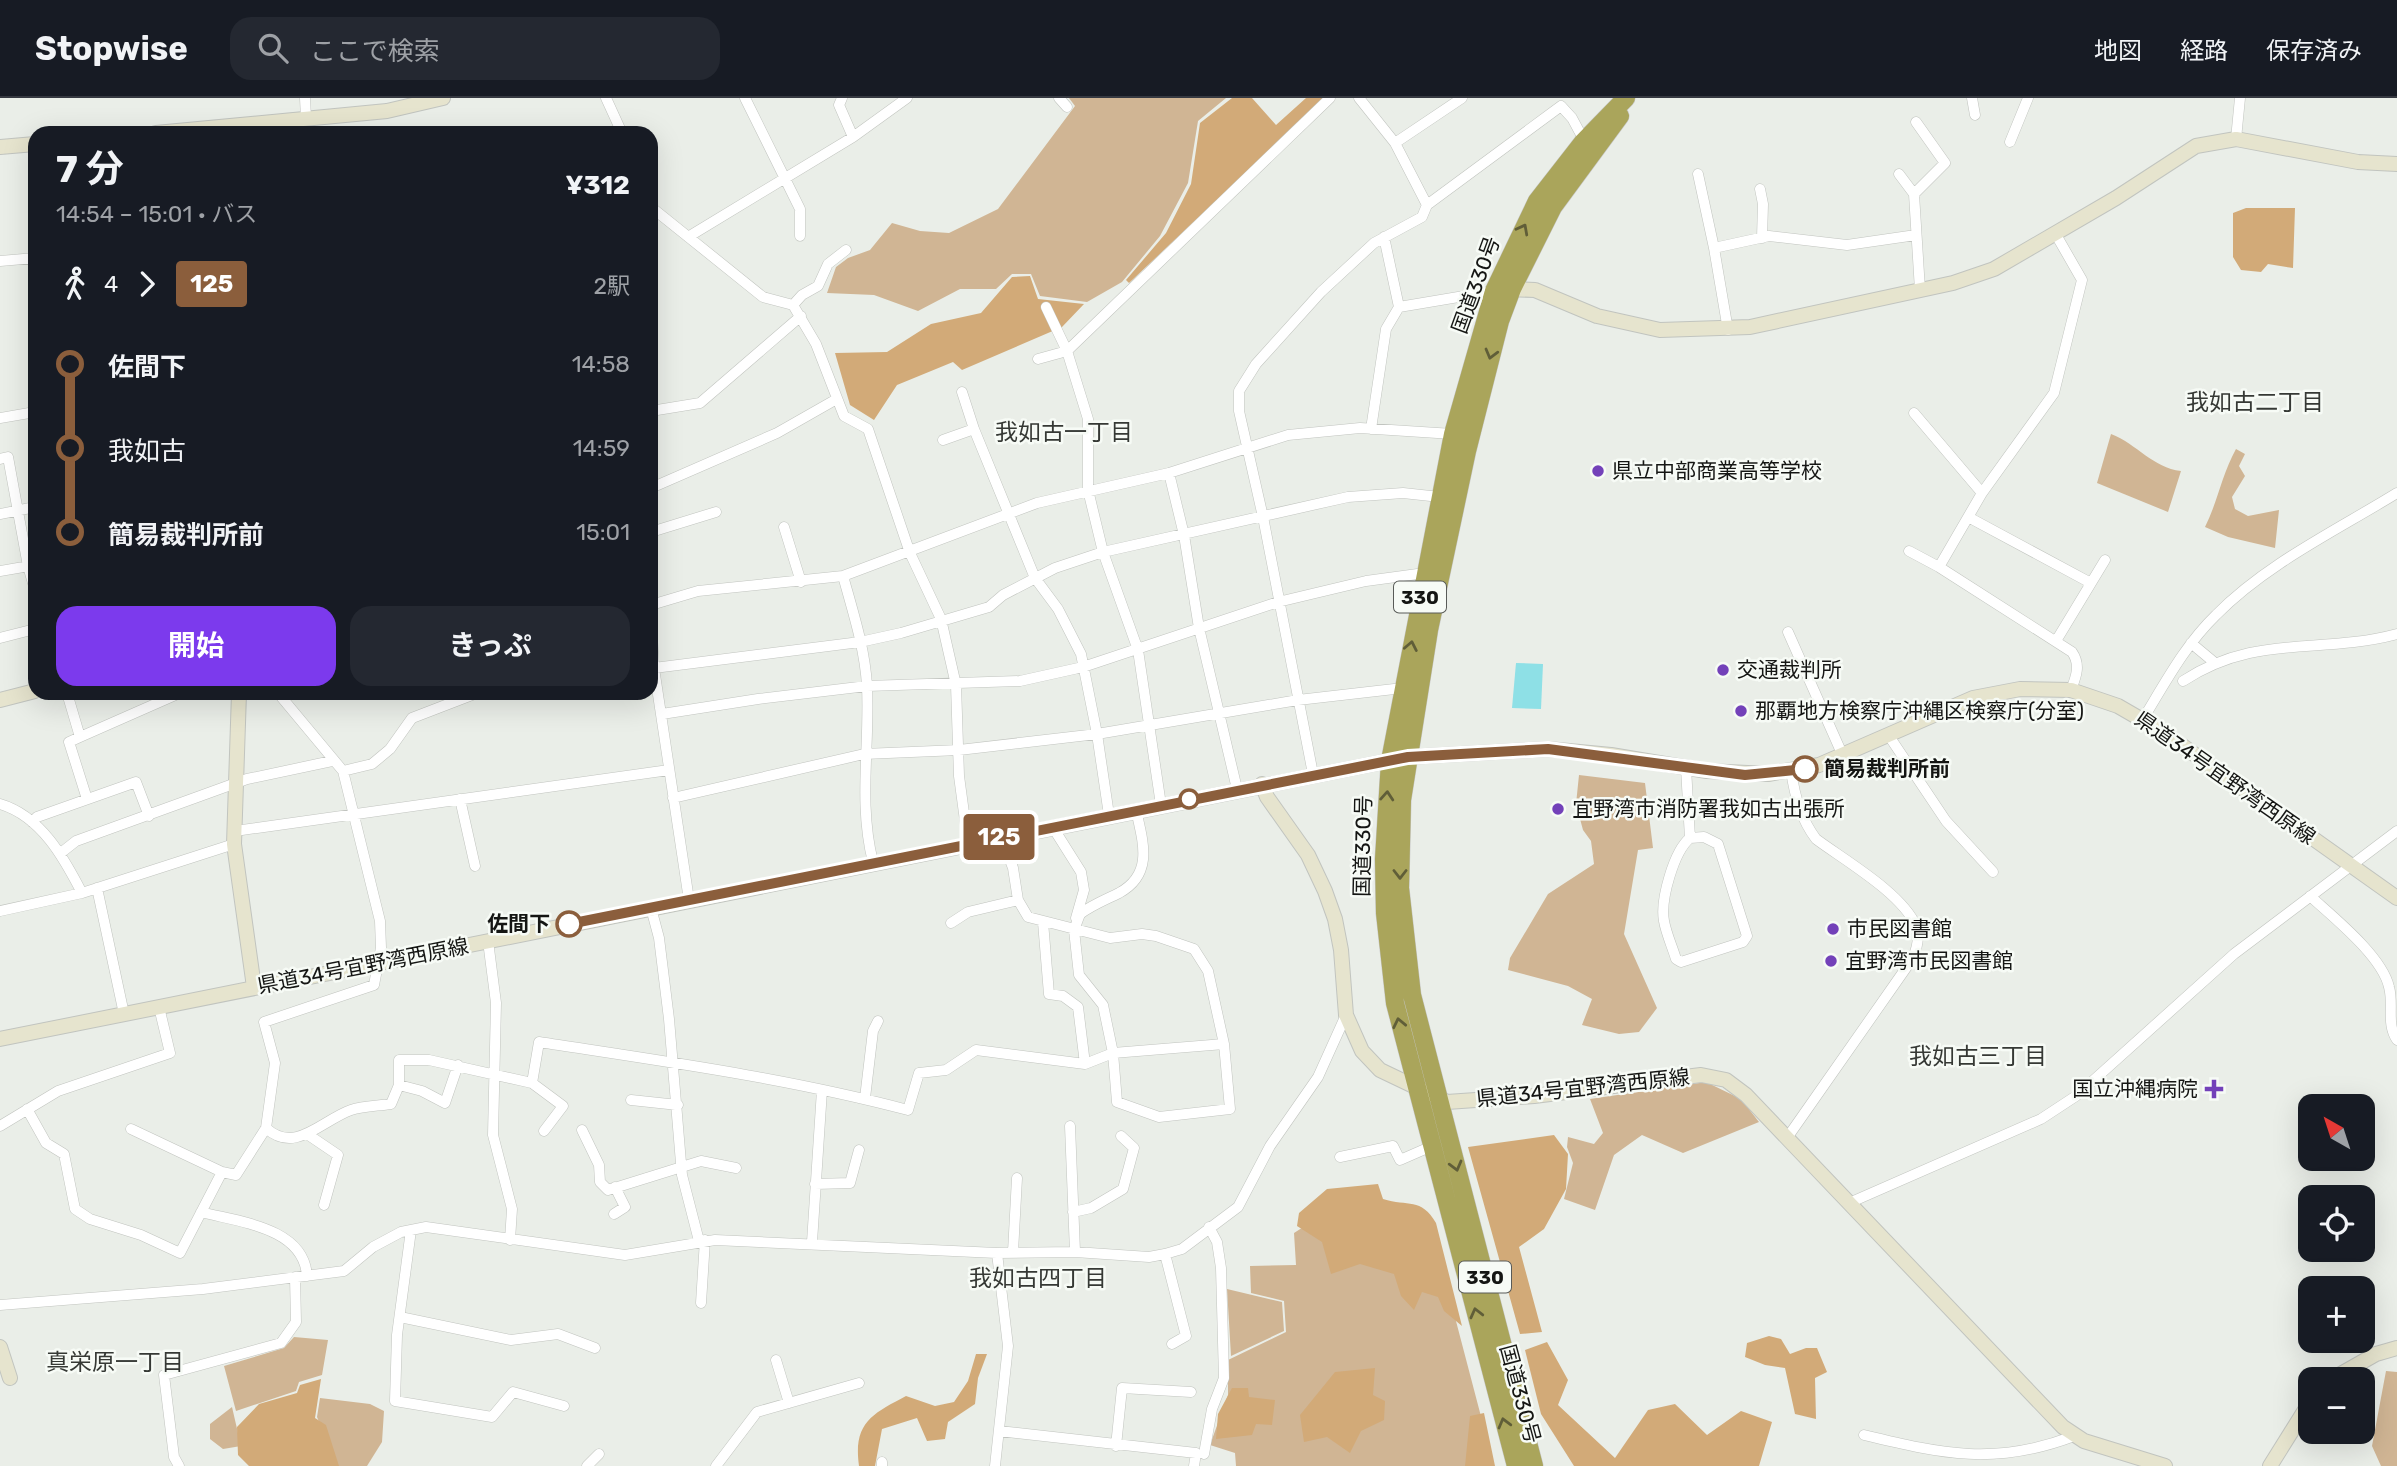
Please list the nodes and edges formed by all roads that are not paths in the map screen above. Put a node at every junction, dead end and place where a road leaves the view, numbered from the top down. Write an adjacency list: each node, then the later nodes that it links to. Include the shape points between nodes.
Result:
1 (305, 98): 18 (street)
2 (443, 98): 18 (main road, via 387,111)
3 (606, 98): 21 (street)
4 (745, 98): 32 (street)
5 (842, 98): 22 (street, via 839,105)
6 (907, 98): 22 (street)
7 (1059, 98): 16 (street)
8 (1331, 98): 54 (street)
9 (1359, 98): 25 (street)
10 (1462, 98): 25 (street)
11 (1626, 98): 27 (highway, 国道330号 / 330)
12 (1632, 98): 27 (highway, 国道330号 / 330)
13 (1972, 98): 17 (street)
14 (2028, 98): 24 (street)
15 (2240, 98): 23 (street)
16 (1066, 107)
17 (1975, 116)
18 (306, 118): 20 (main road)
19 (1916, 122): 34 (street, via 1945,163)
20 (245, 126)
21 (619, 126)
22 (853, 137): 32 (street)
23 (2235, 139): 29 (main road, via 2358,162); 37 (main road, via 2181,153)
24 (2010, 142)
25 (1395, 144): 35 (street)
26 (28, 145): 28 (main road)
27 (1589, 146): 35 (street, via 1561,106); 47 (highway, 国道330号 / 330)
28 (0, 147)
29 (2397, 164)
30 (1698, 174): 43 (street)
31 (1899, 174): 34 (street)
32 (783, 179): 38 (street, via 800,209); 40 (street)
33 (1760, 190): 42 (street)
34 (1914, 194): 39 (street)
35 (1427, 205): 41 (street, via 1422,217)
36 (658, 214): 40 (street)
37 (2055, 233): 48 (main road, via 1971,279); 71 (street, via 2082,280 2054,393)
38 (800, 236)
39 (1916, 236): 42 (street, via 1847,246); 48 (street)
40 (688, 237): 49 (street, via 763,297)
41 (1384, 237): 51 (street); 66 (street, via 1321,292 1255,364 1239,391)
42 (1762, 238): 43 (street)
43 (1714, 248): 53 (street)
44 (846, 250): 49 (street, via 828,264 818,286)
45 (28, 259): 46 (street)
46 (0, 261)
47 (1503, 290): 51 (street); 53 (main road, via 1535,290 1597,316 1636,326); 64 (highway, 国道330号 / 330); 136 (highway, 国道330号 / 330, one-way to 136, via 1429,630)
48 (1920, 290): 53 (main road)
49 (793, 305): 52 (street)
50 (1046, 307): 54 (street)
51 (1399, 307): 63 (street, via 1386,329)
52 (802, 316): 57 (street); 58 (street, via 700,403)
53 (1728, 330)
54 (1066, 351): 55 (street); 70 (street, via 1088,419)
55 (1038, 359)
56 (961, 392): 62 (street)
57 (835, 400): 69 (street, via 778,433); 86 (street, via 844,416 868,429)
58 (658, 410)
59 (28, 413): 61 (street)
60 (1914, 413): 71 (street)
61 (0, 418)
62 (975, 429): 65 (street); 77 (street)
63 (1371, 429): 64 (street); 66 (street, via 1288,435)
64 (1453, 434): 73 (highway, 国道330号 / 330)
65 (943, 440)
66 (1248, 446): 68 (street); 79 (street)
67 (0, 459): 75 (street, via 8,457)
68 (1169, 473): 70 (street); 83 (street)
69 (658, 485)
70 (1088, 489): 77 (street); 85 (street)
71 (1982, 493): 80 (street)
72 (2397, 493): 107 (street, via 2249,586)
73 (1440, 497): 79 (street, via 1403,493 1348,497); 92 (highway, 国道330号 / 330)
74 (28, 508): 75 (street)
75 (17, 510): 78 (street); 87 (street)
76 (716, 512): 82 (street)
77 (1010, 513): 86 (street); 94 (street)
78 (0, 514)
79 (1263, 517): 83 (street); 97 (street)
80 (1970, 518): 90 (street); 96 (street)
81 (784, 527): 95 (street)
82 (658, 530)
83 (1184, 535): 85 (street); 100 (street)
84 (1909, 551): 90 (street)
85 (1103, 552): 94 (street); 108 (street)
86 (910, 553): 93 (street); 99 (street)
87 (28, 554)
88 (2105, 560): 96 (street)
89 (28, 566): 91 (street)
90 (1939, 567): 105 (street)
91 (0, 571)
92 (1425, 573): 97 (street, via 1366,581); 115 (highway, 国道330号 / 330, one-way to 92)
93 (843, 576): 95 (street); 106 (street)
94 (1035, 578): 99 (street, via 989,607); 111 (street, via 1069,630)
95 (801, 582): 98 (street, via 698,591)
96 (2089, 582): 105 (street)
97 (1278, 602): 100 (street); 125 (street)
98 (658, 603)
99 (941, 619): 106 (street); 113 (street)
100 (1199, 628): 108 (street); 126 (street)
101 (28, 631): 104 (street)
102 (1788, 632): 135 (street)
103 (2397, 634): 109 (street, via 2360,643 2268,647)
104 (0, 638)
105 (2056, 641): 116 (street, via 2077,659)
106 (860, 642): 110 (street); 114 (street)
107 (2191, 643): 109 (street); 128 (street)
108 (1138, 650): 111 (street); 129 (street)
109 (2215, 663): 112 (street)
110 (658, 667)
111 (1083, 667): 113 (street, via 1020,681); 130 (street)
112 (2183, 681)
113 (956, 685): 114 (street); 133 (street)
114 (867, 686): 127 (street); 134 (street)
115 (1403, 688): 125 (street); 138 (highway, 国道330号 / 330)
116 (2071, 690): 128 (main road, 県道34号宜野湾西原線); 131 (main road, 県道34号宜野湾西原線, via 1995,692 1952,706)
117 (658, 691): 127 (street)
118 (28, 693): 119 (main road)
119 (0, 700)
120 (69, 700): 132 (street)
121 (164, 700): 132 (street)
122 (239, 700): 145 (main road)
123 (287, 700): 137 (street)
124 (456, 700): 141 (street, via 412,718 390,750 372,764)
125 (1298, 700): 126 (street); 143 (street)
126 (1220, 712): 129 (street); 146 (street)
127 (662, 714): 140 (street)
128 (2143, 719): 166 (main road, 県道34号宜野湾西原線)
129 (1148, 723): 130 (street); 151 (street)
130 (1097, 734): 133 (street); 153 (street)
131 (1889, 736): 135 (main road, 県道34号宜野湾西原線); 167 (street, via 1946,821)
132 (80, 737): 148 (street, via 69,743)
133 (958, 750): 134 (street); 162 (street)
134 (864, 754): 147 (street); 164 (street, via 864,807)
135 (1843, 756): 142 (main road, 県道34号宜野湾西原線)
136 (1408, 757): 138 (main road, 県道34号宜野湾西原線); 139 (main road, 県道34号宜野湾西原線, via 1548,749); 200 (highway, 国道330号 / 330, one-way to 200, via 1402,800 1402,925 1412,995)
137 (332, 761): 141 (street); 145 (street, via 247,779)
138 (1390, 761): 143 (main road, 県道34号宜野湾西原線); 196 (highway, 国道330号 / 330, one-way to 138, via 1395,1003 1385,913)
139 (1686, 768): 142 (main road, 県道34号宜野湾西原線, via 1745,775); 161 (street)
140 (669, 770): 147 (street); 149 (street)
141 (343, 771): 155 (street)
142 (1791, 772): 211 (street, via 1801,814 1811,833 1892,896 1917,927 1918,944 1913,958)
143 (1313, 774): 144 (main road, 県道34号宜野湾西原線)
144 (1262, 784): 146 (main road, 県道34号宜野湾西原線); 184 (main road, 県道34号宜野湾西原線, via 1308,855 1335,919)
145 (238, 785): 154 (street); 160 (main road)
146 (1237, 789): 151 (main road, 県道34号宜野湾西原線)
147 (673, 798): 172 (street)
148 (87, 799): 154 (street, via 135,782); 156 (street)
149 (460, 799): 155 (street); 165 (street)
150 (0, 804): 156 (street)
151 (1161, 805): 152 (main road, 県道34号宜野湾西原線)
152 (1136, 810): 153 (main road, 県道34号宜野湾西原線); 178 (street, via 1145,855 1142,870 1127,888 1088,907)
153 (1109, 815): 157 (main road, 県道34号宜野湾西原線)
154 (149, 816): 163 (street, via 76,841)
155 (355, 816): 160 (street); 180 (street, via 380,921)
156 (32, 822): 163 (street)
157 (1052, 826): 159 (main road, 県道34号宜野湾西原線); 178 (street, via 1081,872 1084,890)
158 (2397, 831): 166 (street)
159 (1001, 836): 162 (main road, 県道34号宜野湾西原線); 173 (street)
160 (235, 837): 168 (street); 181 (main road)
161 (1690, 838): 161 (street, via 1704,837 1718,844 1747,936 1742,942 1681,962 1663,919 1673,863 1679,846)
162 (968, 843): 164 (main road, 県道34号宜野湾西原線)
163 (62, 852): 169 (street)
164 (873, 862): 172 (main road, 県道34号宜野湾西原線)
165 (475, 866)
166 (2352, 866): 170 (street); 171 (main road, 県道34号宜野湾西原線)
167 (1993, 872)
168 (97, 888): 169 (street); 183 (street)
169 (82, 893): 175 (street)
170 (2310, 896): 187 (street, via 2353,935 2389,985 2391,1032); 221 (street, via 2234,954 2076,1096 2041,1119)
171 (2397, 898)
172 (689, 900): 174 (main road, 県道34号宜野湾西原線)
173 (1018, 900): 176 (street, via 1028,917); 177 (street, via 968,912)
174 (651, 908): 179 (main road, 県道34号宜野湾西原線); 190 (street, via 659,938)
175 (0, 911)
176 (1043, 922): 178 (street); 191 (street, via 1049,994 1063,996 1078,1007)
177 (951, 923)
178 (1075, 926): 188 (street, via 1110,938 1142,934 1194,949 1208,971); 189 (street, via 1079,975 1103,1004)
179 (488, 941): 180 (main road, 県道34号宜野湾西原線); 193 (street, via 496,1003)
180 (378, 962): 181 (main road, 県道34号宜野湾西原線); 205 (street, via 372,987 264,1023 275,1063)
181 (254, 988): 182 (main road, 県道34号宜野湾西原線)
182 (159, 1007): 183 (main road, 県道34号宜野湾西原線); 202 (street, via 170,1053 58,1091)
183 (124, 1014): 186 (main road, 県道34号宜野湾西原線)
184 (1346, 1015): 196 (main road, 県道34号宜野湾西原線, via 1372,1064); 226 (street, via 1318,1077 1270,1146 1238,1207)
185 (878, 1021): 198 (street)
186 (0, 1039)
187 (2397, 1040)
188 (1224, 1044): 189 (street); 189 (street, via 1230,1109 1159,1117 1117,1102)
189 (1114, 1053): 191 (street)
190 (673, 1063): 194 (street, via 539,1042); 197 (street); 201 (street)
191 (1085, 1064): 198 (street, via 976,1050 946,1070 919,1073 908,1110)
192 (458, 1065): 193 (street); 195 (street, via 399,1060); 195 (street, via 445,1103)
193 (493, 1074): 194 (street); 228 (street, via 493,1135 512,1209)
194 (532, 1083): 208 (street, via 563,1106)
195 (399, 1085): 209 (street, via 391,1104 352,1110)
196 (1415, 1089): 200 (main road, 県道34号宜野湾西原線); 212 (highway, 国道330号 / 330)
197 (822, 1090): 198 (street); 219 (street)
198 (865, 1098)
199 (631, 1100): 201 (street)
200 (1439, 1100): 211 (main road, 県道34号宜野湾西原線, via 1534,1096 1701,1075 1733,1084); 257 (highway, 国道330号 / 330, one-way to 257)
201 (678, 1105): 215 (street)
202 (27, 1109): 203 (street); 223 (street, via 46,1143 64,1154 75,1209 90,1219 142,1234 180,1253)
203 (0, 1126)
204 (1070, 1126): 224 (street)
205 (266, 1128): 209 (street, via 276,1137 298,1139); 217 (street, via 236,1175)
206 (131, 1129): 217 (street)
207 (582, 1130): 220 (street, via 599,1165 600,1182 608,1190)
208 (544, 1131)
209 (307, 1134): 222 (street, via 338,1155)
210 (1121, 1136): 224 (street, via 1135,1147 1123,1189 1091,1208)
211 (1787, 1138): 221 (main road, 県道34号宜野湾西原線)
212 (1432, 1146): 214 (street, via 1400,1160 1393,1146); 263 (highway, 国道330号 / 330, one-way to 212)
213 (859, 1150): 219 (street, via 850,1183)
214 (1340, 1157)
215 (681, 1167): 216 (street, via 701,1161); 220 (street); 229 (street)
216 (736, 1168)
217 (222, 1172): 223 (street)
218 (1017, 1178): 231 (street)
219 (816, 1184): 230 (street)
220 (615, 1187): 225 (street, via 625,1207)
221 (1849, 1203): 253 (main road, 県道34号宜野湾西原線)
222 (324, 1205)
223 (201, 1212): 235 (street, via 292,1242 306,1263)
224 (1073, 1212): 232 (street)
225 (614, 1213)
226 (1209, 1227): 234 (street, via 1182,1249); 256 (street, via 1221,1268 1224,1378 1212,1409)
227 (411, 1230): 228 (street, via 426,1227); 235 (street, via 373,1247 344,1272); 238 (street)
228 (510, 1240): 229 (street, via 625,1255)
229 (702, 1241): 230 (street); 236 (street)
230 (812, 1242): 233 (street)
231 (1013, 1252): 232 (street); 233 (street)
232 (1075, 1252): 234 (street)
233 (997, 1254): 251 (street, via 1008,1346)
234 (1165, 1254): 239 (street, via 1186,1336)
235 (301, 1276): 237 (street, via 179,1292); 258 (street, via 296,1322 281,1343 164,1375)
236 (701, 1303)
237 (0, 1305)
238 (400, 1317): 241 (street, via 511,1340 558,1334); 249 (street, via 395,1402 492,1417 513,1392)
239 (1172, 1344)
240 (0, 1347): 245 (main road)
241 (594, 1348)
242 (2397, 1348): 244 (main road)
243 (776, 1360): 248 (street)
244 (2353, 1367)
245 (10, 1378)
246 (859, 1383): 248 (street)
247 (1191, 1392): 254 (street, via 1122,1388)
248 (789, 1403): 260 (street, via 757,1412)
249 (565, 1406)
250 (2298, 1421): 265 (main road)
251 (999, 1431): 254 (street); 261 (street)
252 (1864, 1435): 253 (street, via 1984,1462 2010,1460)
253 (2074, 1436): 264 (main road, 県道34号宜野湾西原線)
254 (1116, 1446): 262 (street, via 1196,1453)
255 (599, 1454): 259 (street)
256 (1204, 1454)
257 (1532, 1460)
258 (179, 1466)
259 (587, 1466)
260 (716, 1466)
261 (995, 1466)
262 (1194, 1466)
263 (1516, 1466)
264 (2165, 1466)
265 (2270, 1466)

